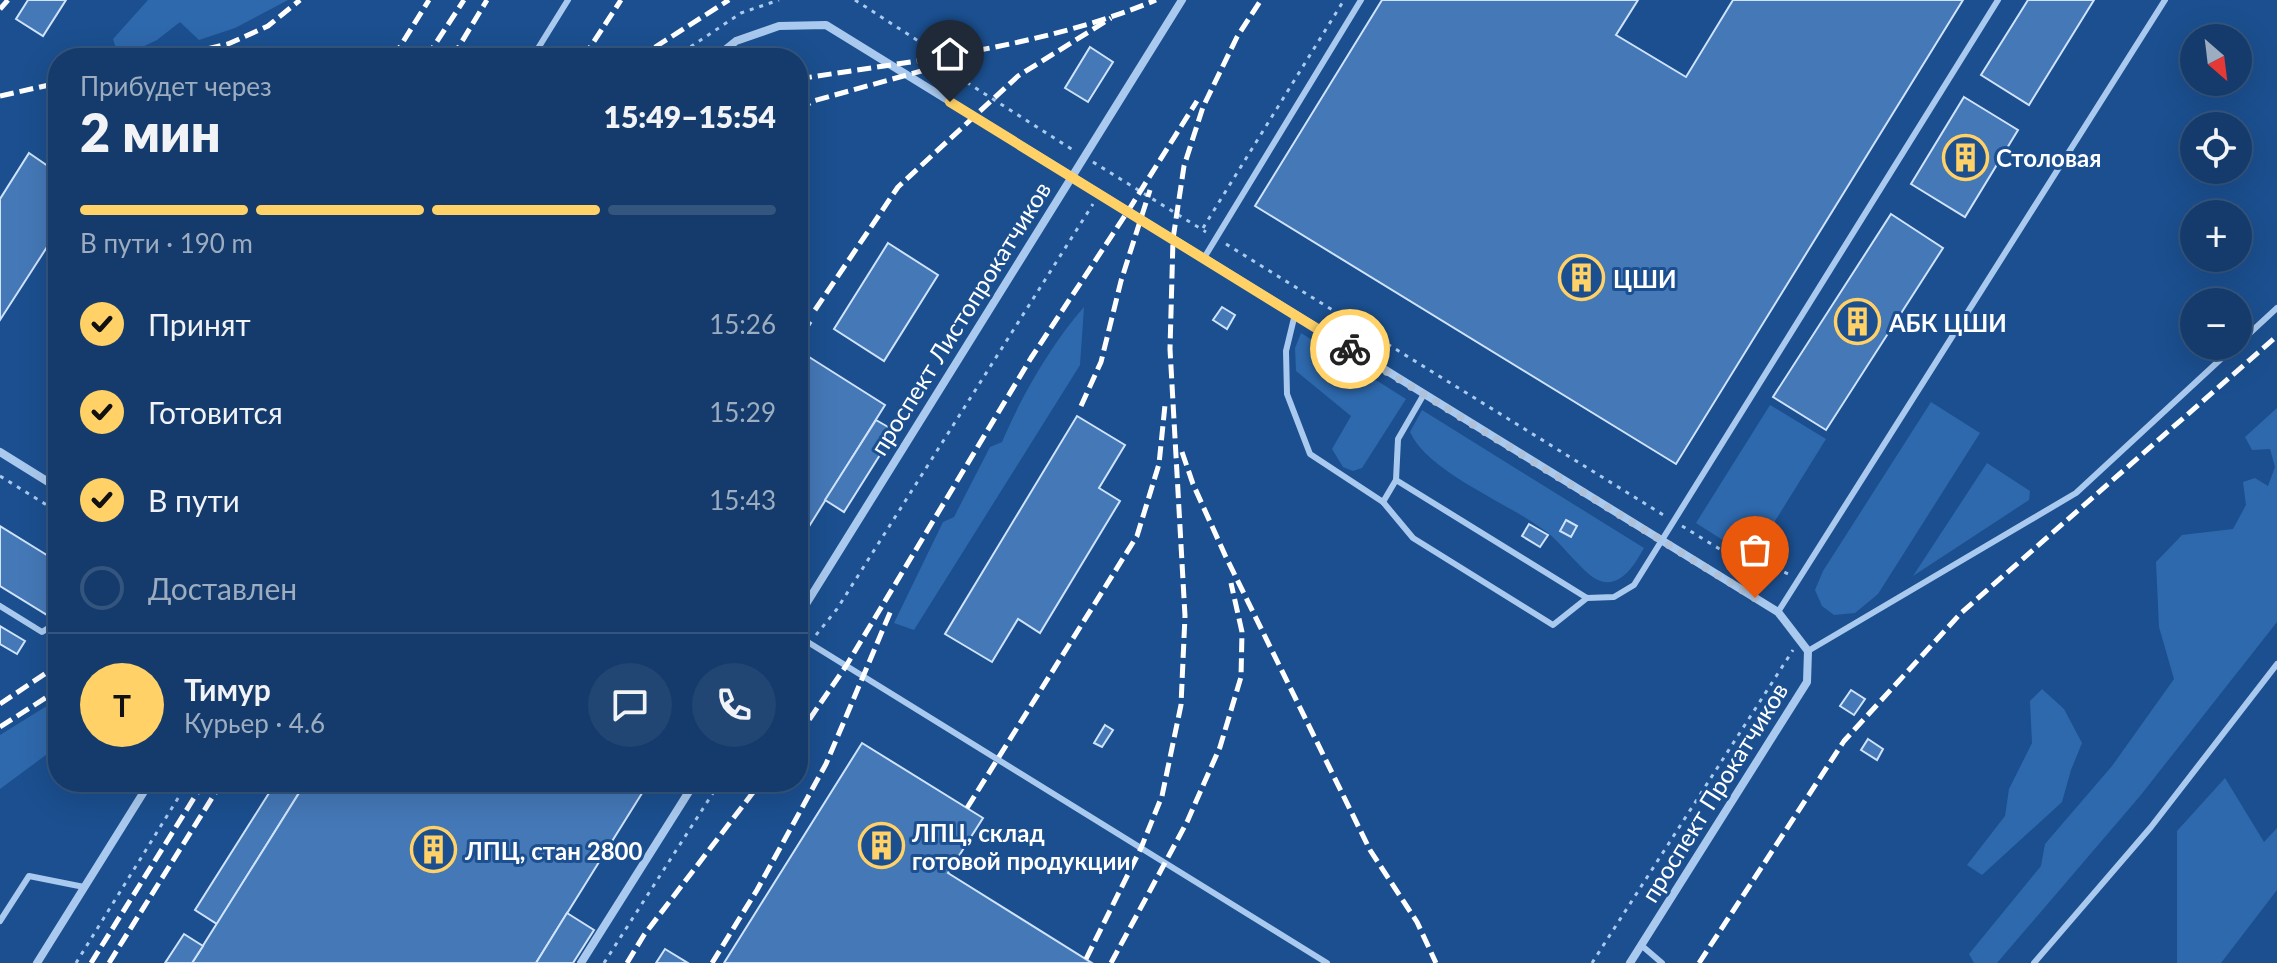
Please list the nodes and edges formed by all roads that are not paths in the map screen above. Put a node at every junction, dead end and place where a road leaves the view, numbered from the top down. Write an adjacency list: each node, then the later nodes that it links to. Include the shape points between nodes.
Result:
1 (568, 0): 6 (lane)
2 (1182, 0): 8 (street, проспект Листопрокатчиков)
3 (1361, 0): 9 (lane)
4 (1998, 0): 19 (lane)
5 (2165, 0): 23 (lane)
6 (538, 48)
7 (727, 48): 8 (street, via 779,26 826,25)
8 (1072, 177): 9 (street); 21 (street, проспект Листопрокатчиков)
9 (1204, 258): 11 (street)
10 (2277, 308): 12 (lane)
11 (1295, 314): 14 (street); 18 (lane, via 1286,351 1287,394 1310,454)
12 (2252, 331)
13 (2221, 360): 26 (lane, via 2076,493)
14 (1424, 394): 16 (lane, via 1398,439); 19 (street)
15 (0, 452): 17 (street)
16 (1396, 480): 18 (lane); 20 (lane)
17 (48, 482)
18 (1383, 502): 20 (lane, via 1413,538 1553,625)
19 (1663, 541): 20 (lane, via 1634,585 1614,597); 23 (street)
20 (1587, 598)
21 (808, 601)
22 (0, 606): 24 (lane, via 42,632)
23 (1778, 612): 26 (street)
24 (48, 628)
25 (808, 642): 35 (lane)
26 (1808, 651): 32 (street, проспект Прокатчиков, via 1807,682)
27 (2277, 664): 38 (lane, via 2151,827)
28 (144, 792): 30 (street)
29 (689, 792): 34 (street)
30 (84, 887): 31 (lane, via 29,876); 33 (street)
31 (0, 921)
32 (1641, 945): 36 (street, проспект Прокатчиков); 37 (lane)
33 (37, 963)
34 (581, 963)
35 (1327, 963)
36 (1630, 963)
37 (1662, 963)
38 (2034, 963)

